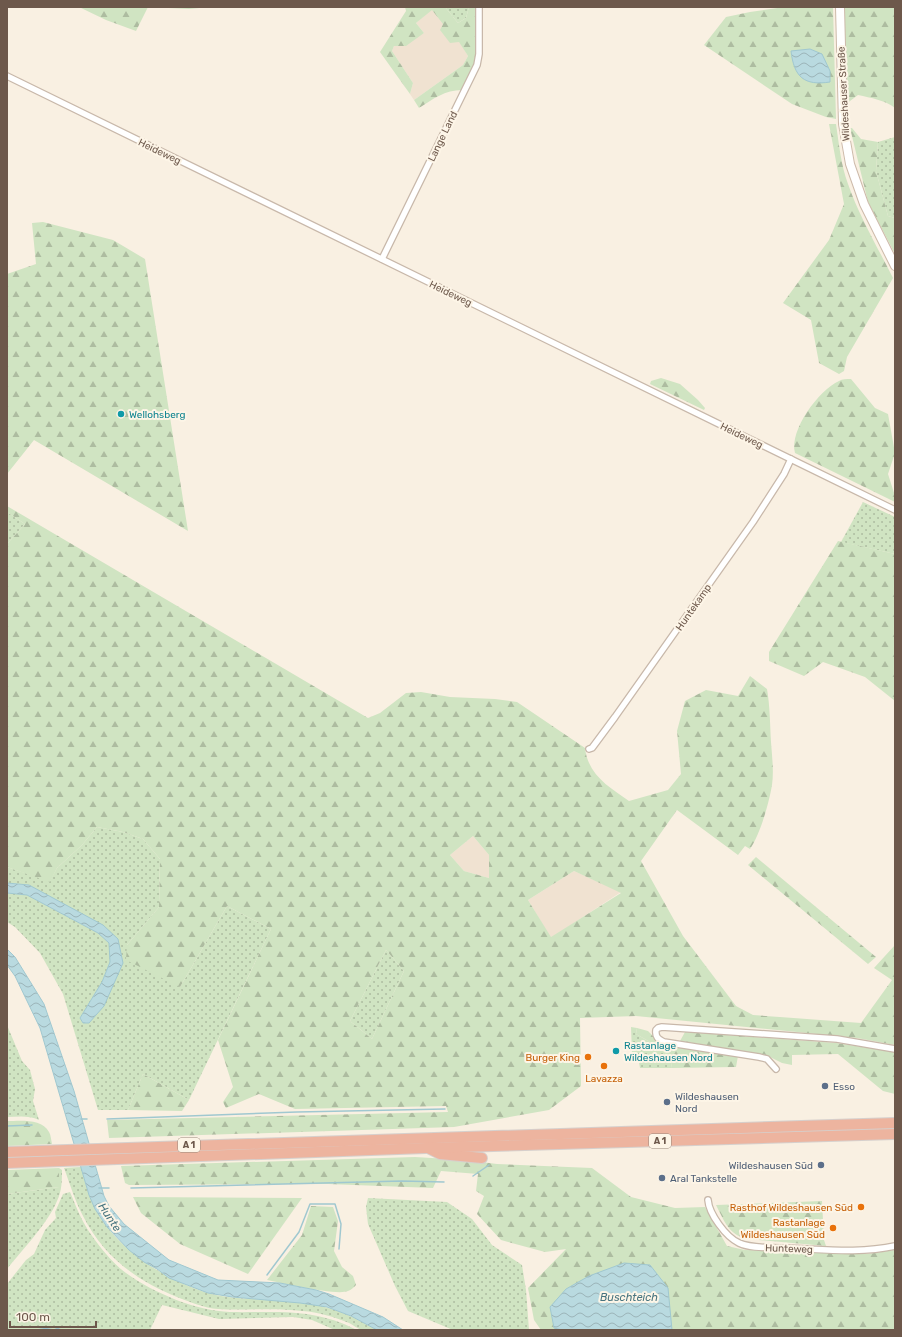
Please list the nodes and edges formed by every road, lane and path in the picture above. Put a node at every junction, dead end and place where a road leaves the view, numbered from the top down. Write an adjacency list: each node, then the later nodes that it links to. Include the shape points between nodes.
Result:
1 (479, 7): 4 (street, Lange Land, via 479,54 476,65)
2 (840, 7): 5 (main road, Wildeshauser Straße, via 843,124 849,159 862,199)
3 (7, 76): 4 (street, Heideweg)
4 (382, 259): 6 (street, Heideweg)
5 (895, 266)
6 (791, 459): 7 (street, Heideweg); 8 (street, Huntekamp, via 753,522 615,717)
7 (895, 510)
8 (589, 749)
9 (895, 1049): 10 (street, via 837,1039 662,1027 656,1030 658,1040 664,1042 759,1057 767,1059)
10 (776, 1069)
11 (895, 1123): 14 (highway, A 1)
12 (895, 1134): 13 (highway, A 1)
13 (426, 1148): 15 (highway, via 440,1154); 16 (highway, A 1)
14 (7, 1152)
15 (482, 1158)
16 (7, 1163)
17 (708, 1200): 18 (street, Hunteweg, via 708,1206 723,1230 730,1239 740,1244 867,1251)
18 (895, 1246)

